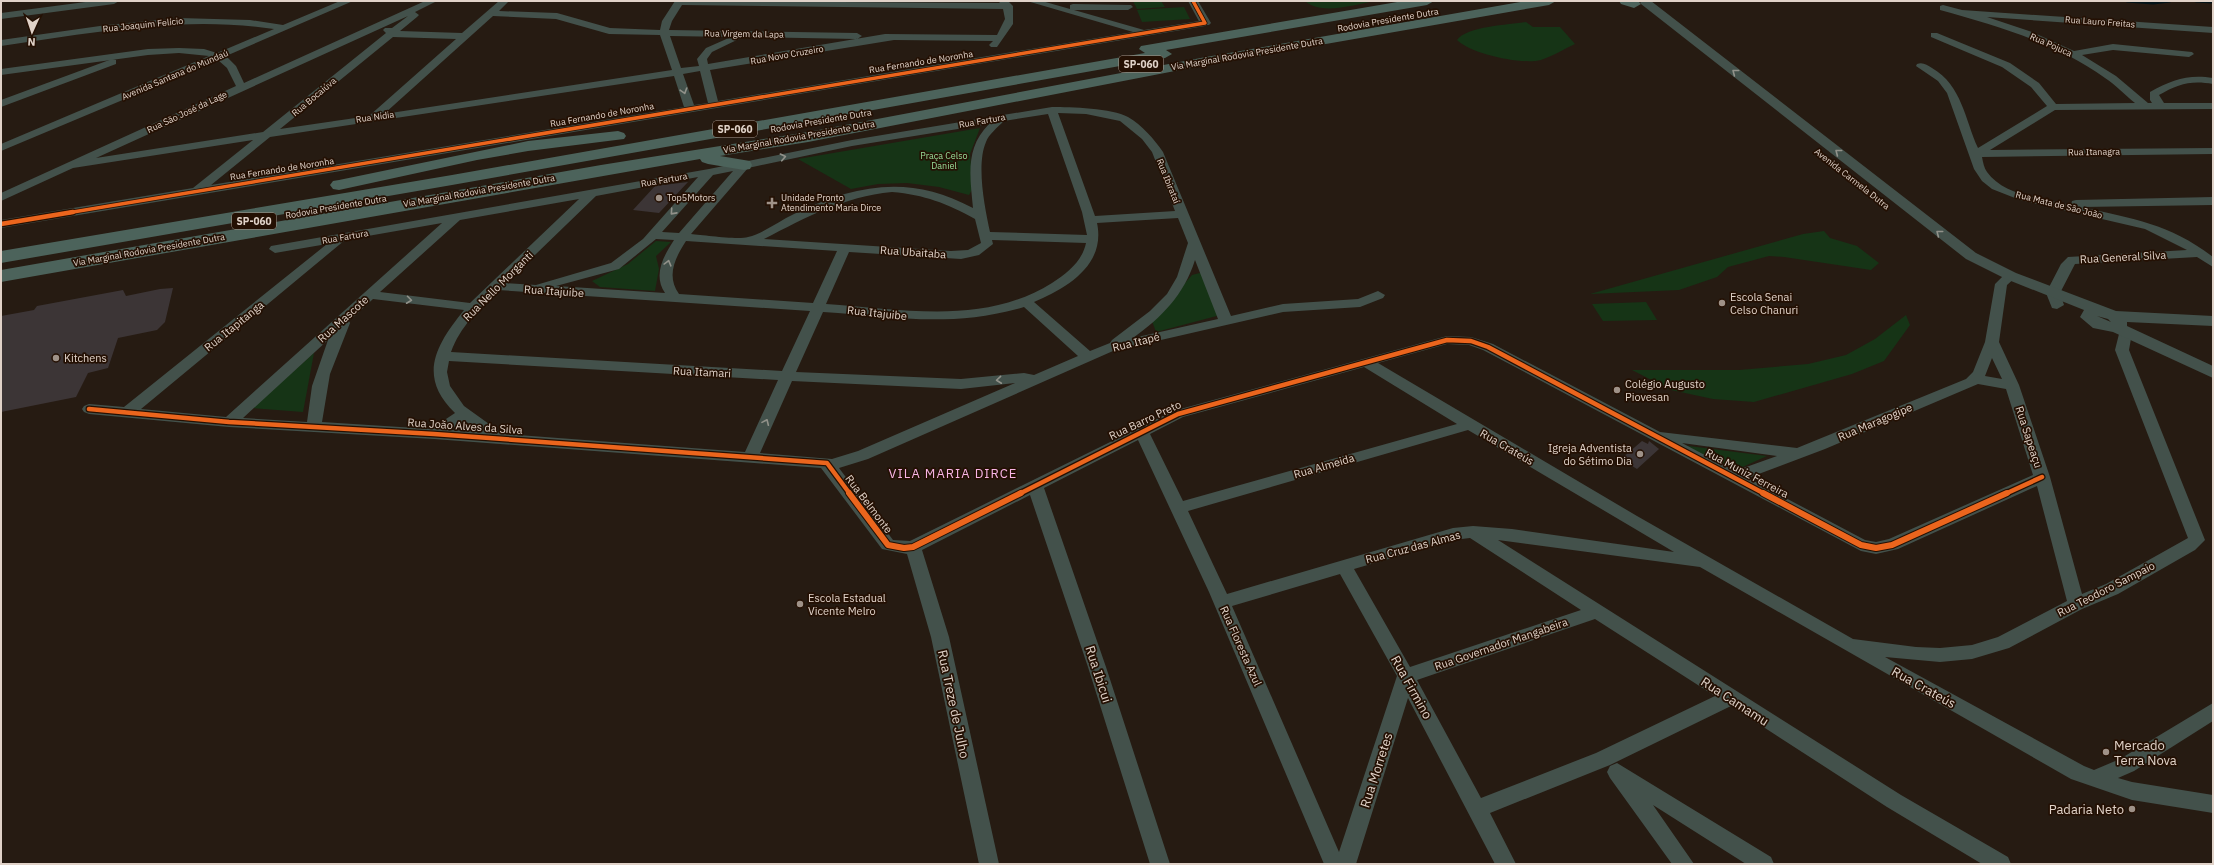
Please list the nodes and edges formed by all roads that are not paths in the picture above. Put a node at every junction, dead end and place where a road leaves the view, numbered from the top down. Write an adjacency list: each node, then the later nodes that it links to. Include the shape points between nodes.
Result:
1 (114, 1): 21 (street)
2 (348, 1): 24 (street, Avenida Santana do Mundaú)
3 (432, 1): 25 (street, Rua São José da Lage); 29 (street, Rua Bocaiúva)
4 (504, 1): 20 (street)
5 (1032, 1): 16 (street)
6 (1193, 1): 23 (street)
7 (1427, 1): 18 (highway, Rodovia Presidente Dutra / SP-060)
8 (1469, 1): 101 (highway, Rodovia Presidente Dutra / SP-060)
9 (1499, 1): 50 (highway, Rodovia Presidente Dutra / SP-060)
10 (1549, 1): 15 (highway, Via Marginal Rodovia Presidente Dutra)
11 (1562, 1): 15 (highway)
12 (680, 2): 14 (street); 27 (street, via 667,20)
13 (1637, 2): 106 (street, Avenida Carmela Dutra, via 1955,245)
14 (1005, 4): 34 (street, via 1011,18)
15 (1524, 5): 42 (highway, Via Marginal Rodovia Presidente Dutra)
16 (1054, 7): 17 (street); 28 (street)
17 (1128, 7)
18 (1385, 8): 23 (highway, via 1332,11 1254,21); 95 (highway, Rodovia Presidente Dutra / SP-060, via 1040,68 618,136)
19 (1944, 8): 22 (street, Rua Pojuca)
20 (490, 13): 27 (street, Rua Virgem da Lapa, via 557,16 609,31); 32 (street)
21 (1, 16)
22 (1988, 18): 26 (street, Rua Lauro Freitas); 38 (street, Rua Pojuca)
23 (1205, 22): 28 (street, Rua Fernando de Noronha)
24 (285, 28): 35 (street, Rua Joaquim Felício, via 246,21 190,20); 36 (street, Avenida Santana do Mundaú)
25 (372, 28): 29 (street, via 389,30); 49 (street, Rua São José da Lage)
26 (2213, 30)
27 (664, 33): 30 (street, Rua Virgem da Lapa); 47 (street)
28 (1144, 33): 41 (street, Rua Fernando de Noronha)
29 (391, 34): 32 (street); 63 (street, Rua Bocaiúva)
30 (744, 34): 33 (street, Rua Virgem da Lapa); 45 (street, via 709,50 702,59)
31 (1934, 35): 57 (street, via 2006,64 2034,84)
32 (463, 36): 61 (street)
33 (894, 37): 34 (street, Rua Virgem da Lapa); 45 (street, Rua Novo Cruzeiro)
34 (1000, 38): 41 (street)
35 (1, 43)
36 (232, 51): 40 (street, Avenida Santana do Mundaú); 43 (street)
37 (132, 54): 40 (street, via 176,50); 46 (street); 53 (street)
38 (2071, 54): 39 (street, via 2113,47); 51 (street, Rua Pojuca, via 2109,76)
39 (2189, 54)
40 (220, 56): 43 (street); 67 (street, Avenida Santana do Mundaú)
41 (979, 60): 54 (street, Rua Fernando de Noronha)
42 (1206, 61): 65 (highway, via 1184,69); 71 (highway, Via Marginal Rodovia Presidente Dutra, via 815,136)
43 (229, 64): 49 (street)
44 (1921, 66): 64 (street, Rua Mata de São João, via 1948,85)
45 (705, 69): 47 (street, Rua Novo Cruzeiro); 54 (street)
46 (1, 72)
47 (679, 73): 59 (street, one-way to 59); 61 (street, Rua Nidia)
48 (2213, 81): 52 (street, via 2184,78)
49 (241, 87): 72 (street, Rua São José da Lage)
50 (1003, 89): 71 (highway, via 992,94 744,144); 103 (highway, Rodovia Presidente Dutra / SP-060)
51 (2123, 89): 52 (street); 58 (street, Rua Pojuca)
52 (2154, 94): 55 (street, via 2155,100)
53 (1, 104)
54 (714, 105): 59 (street, Rua Fernando de Noronha)
55 (2161, 106): 56 (street); 58 (street)
56 (2213, 106)
57 (2053, 107): 58 (street); 66 (street)
58 (2146, 107)
59 (690, 109): 75 (street, Rua Fernando de Noronha)
60 (1052, 110): 62 (street, Rua Fartura); 82 (street, Rua Ibirataí, via 1100,113 1124,119 1134,125 1156,152); 85 (street)
61 (373, 118): 63 (street, Rua Nidia)
62 (1000, 119): 65 (street, Rua Fartura); 78 (street, Rua Ubaitaba, via 984,136 978,149)
63 (270, 133): 72 (street, Rua Nidia); 75 (street, Rua Bocaiúva)
64 (1966, 133): 66 (street); 70 (street, Rua Mata de São João)
65 (852, 143): 73 (street, Rua Fartura, one-way to 65)
66 (1995, 143): 69 (street); 70 (street)
67 (1, 148)
68 (2213, 151): 69 (street, Rua Itanagra)
69 (2016, 153): 70 (street, Rua Itanagra)
70 (1975, 154): 81 (street, Rua Mata de São João, via 1982,175 1992,184 2005,191)
71 (725, 156): 73 (highway); 74 (highway); 105 (highway, Via Marginal Rodovia Presidente Dutra, via 640,170 568,176)
72 (73, 164): 77 (street, Rua São José da Lage)
73 (744, 165): 74 (street, Rua Fartura); 87 (street)
74 (709, 172): 76 (street, Rua Fartura); 88 (street, one-way to 88)
75 (196, 192): 86 (street, Rua Fernando de Noronha)
76 (592, 193): 83 (street, Rua Fartura); 107 (street, Rua Nello Morganti)
77 (1, 196)
78 (979, 197): 79 (street); 84 (street, Rua Ubaitaba)
79 (947, 199): 84 (street); 94 (street, via 905,189 865,191 847,195)
80 (2213, 201): 81 (street)
81 (2049, 205): 99 (street, Rua Mata de São João, via 2149,226 2168,233)
82 (1181, 214): 85 (street); 96 (street, Rua Ibirataí)
83 (457, 217): 92 (street, Rua Fartura); 110 (street, Rua Mascote)
84 (982, 217): 89 (street, Rua Ubaitaba)
85 (1090, 220): 93 (street)
86 (1, 224)
87 (692, 225): 90 (street); 91 (street)
88 (652, 235): 90 (street, Rua Ubaitaba); 104 (street, via 640,248 615,266)
89 (984, 236): 93 (street); 97 (street, Rua Ubaitaba, via 987,244 980,251 966,255)
90 (681, 237): 91 (street, Rua Ubaitaba); 112 (street, one-way to 90, via 666,286 665,276 670,254)
91 (701, 238): 94 (street, Rua Ubaitaba)
92 (340, 239): 98 (street, Rua Fartura); 135 (street, Rua Itapitanga)
93 (1093, 239): 114 (street, Rua Itajuibe, via 1088,254 1076,273)
94 (749, 241): 97 (street, Rua Ubaitaba)
95 (1, 243)
96 (1193, 244): 118 (street, Rua Ibirataí); 123 (street, via 1183,279 1162,308 1143,325)
97 (845, 248): 116 (street)
98 (275, 249)
99 (2200, 253): 100 (street, Rua General Silva); 102 (street, Rua Mata de São João); 113 (street, Rua General Silva, via 2072,260 2067,264)
100 (2213, 253)
101 (1, 257)
102 (2213, 263)
103 (1, 266)
104 (584, 275): 108 (street); 109 (street)
105 (1, 276)
106 (2006, 280): 113 (street, Avenida Carmela Dutra); 122 (street)
107 (496, 286): 108 (street, Rua Itajuibe); 115 (street, Rua Nello Morganti)
108 (530, 289): 109 (street, Rua Itajuibe)
109 (571, 292): 112 (street, Rua Itajuibe)
110 (370, 295): 115 (street, one-way to 115); 117 (street, Rua Mascote)
111 (1378, 295): 118 (street, Rua Itapé, via 1360,303 1282,308)
112 (676, 299): 116 (street, Rua Itajuibe)
113 (2055, 299): 120 (street, Avenida Carmela Dutra)
114 (1027, 303): 116 (street, Rua Itajuibe, via 990,312 930,318); 125 (street)
115 (473, 307): 124 (street, Rua Nello Morganti, via 450,336)
116 (818, 308): 128 (street)
117 (346, 316): 137 (street, Rua Mascote); 139 (street, via 328,354 315,399)
118 (1226, 321): 123 (street, Rua Itapé)
119 (2213, 321): 120 (street)
120 (2109, 322): 127 (street, Avenida Carmela Dutra); 158 (street, Rua Teodoro Sampaio, via 2197,540 2112,589)
121 (1447, 340): 126 (street, Rua Barro Preto); 142 (street, Rua Muniz Ferreira, via 1471,341 1488,347)
122 (1992, 342): 129 (street); 132 (street, Rua Sapeaçu)
123 (1109, 348): 125 (street, Rua Itapé)
124 (443, 356): 128 (street, Rua Itamari); 136 (street, Rua Nello Morganti, via 440,372 443,386)
125 (1089, 358): 130 (street, Rua Itapé)
126 (1366, 362): 138 (street, Rua Crateús); 140 (street, Rua Barro Preto, via 1195,408)
127 (2213, 373)
128 (786, 377): 131 (street, Rua Itamari); 145 (street, one-way to 128)
129 (1977, 379): 132 (street); 144 (street, Rua Maragogipe)
130 (1037, 380): 131 (street, Rua Itamari, one-way to 131, via 1024,378); 133 (street, Rua Itapé)
131 (961, 384): 133 (street, via 971,401)
132 (2012, 385): 148 (street, Rua Sapeaçu)
133 (971, 408): 146 (street, Rua Itapé)
134 (89, 409): 135 (street, Rua João Alves da Silva)
135 (127, 413): 137 (street, Rua João Alves da Silva)
136 (464, 414): 141 (street); 143 (street, Rua Nello Morganti)
137 (229, 422): 139 (street, Rua João Alves da Silva)
138 (1469, 425): 150 (street, Rua Almeida); 151 (street, Rua Crateús)
139 (314, 427): 141 (street, Rua João Alves da Silva)
140 (1141, 432): 149 (street, Rua Barro Preto); 150 (street, Rua Floresta Azul)
141 (434, 434): 143 (street, Rua João Alves da Silva)
142 (1653, 434): 144 (street); 147 (street, Rua Muniz Ferreira)
143 (500, 439): 145 (street, Rua João Alves da Silva)
144 (1800, 453): 147 (street, Rua Maragogipe)
145 (750, 458): 146 (street, Rua João Alves da Silva, via 827,463)
146 (831, 470): 153 (street, Rua Belmonte, via 888,545)
147 (1735, 477): 148 (street, Rua Muniz Ferreira, via 1861,545 1876,548 1892,545)
148 (2042, 477): 158 (street, Rua Sapeaçu)
149 (1036, 486): 153 (street, Rua Barro Preto); 173 (street, Rua Ibicui)
150 (1180, 508): 157 (street, Rua Floresta Azul)
151 (1650, 531): 154 (street, Rua Crateús, via 1660,547); 155 (street, Rua Crateús)
152 (1473, 532): 154 (street, Rua Cruz das Almas); 156 (street, Rua Cruz das Almas, via 1453,534); 159 (street, Rua Camamu)
153 (913, 547): 172 (street, Rua Treze de Julho, via 940,637)
154 (1660, 556): 155 (street, Rua Cruz das Almas)
155 (1704, 563): 160 (street, Rua Crateús)
156 (1344, 566): 157 (street, Rua Cruz das Almas); 163 (street, Rua Firmino)
157 (1222, 602): 174 (street, Rua Floresta Azul)
158 (2076, 604): 161 (street, Rua Teodoro Sampaio, via 2003,643 1972,652 1940,656)
159 (1597, 612): 163 (street, Rua Governador Mangabeira); 164 (street, Rua Camamu)
160 (1846, 643): 161 (street, Rua Teodoro Sampaio); 162 (street, Rua Crateús)
161 (1916, 654): 162 (street, via 1903,664)
162 (1899, 674): 168 (street, Rua Crateús, via 2078,773)
163 (1406, 676): 171 (street, Rua Firmino); 175 (street, Rua Morretes)
164 (1730, 698): 166 (street); 179 (street, Rua Camamu, via 1894,801)
165 (2213, 711): 167 (street)
166 (1610, 766): 171 (street); 177 (street); 178 (street)
167 (2127, 766): 168 (street); 169 (street)
168 (2094, 779): 169 (street, Rua Crateús)
169 (2132, 792): 170 (street, Rua Crateús)
170 (2213, 804)
171 (1477, 809): 176 (street, Rua Firmino)
172 (989, 864)
173 (1160, 864)
174 (1334, 864)
175 (1346, 864)
176 (1506, 864)
177 (1684, 864)
178 (1764, 864)
179 (2001, 864)

